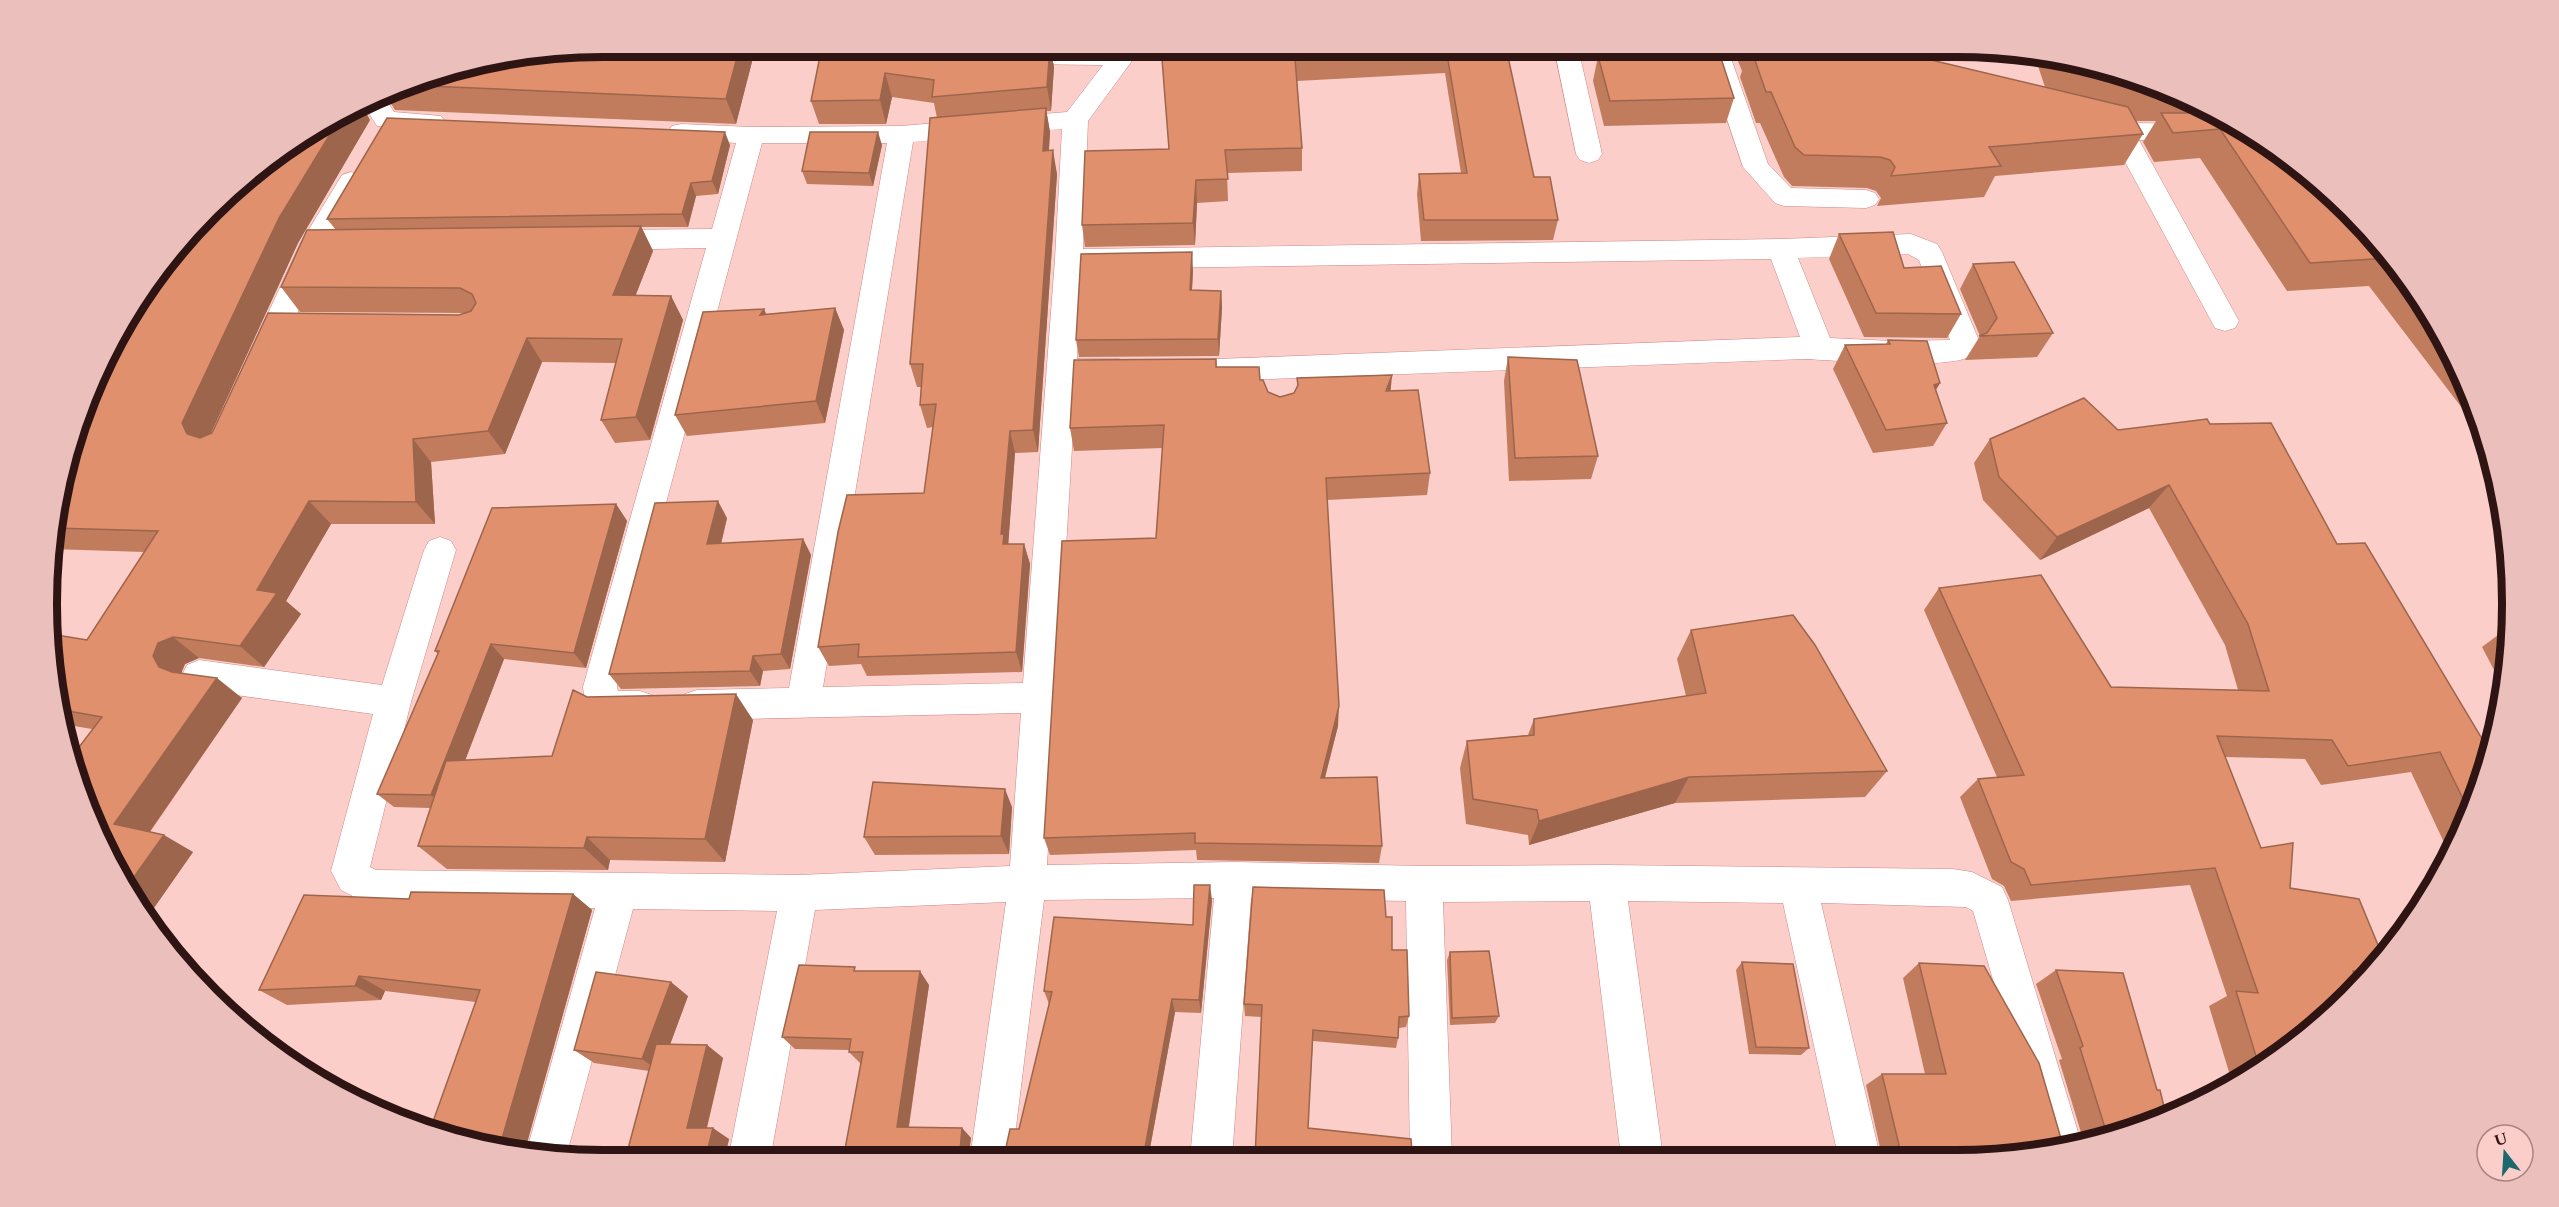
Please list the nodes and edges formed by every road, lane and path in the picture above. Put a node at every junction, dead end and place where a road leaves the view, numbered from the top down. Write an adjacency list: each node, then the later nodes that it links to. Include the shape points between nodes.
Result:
1 (1122, 57): 5 (street)
2 (1568, 57): 13 (street)
3 (1719, 57): 14 (street, via 1756,167 1784,197)
4 (2071, 116): 7 (street)
5 (1075, 120): 11 (street); 20 (street)
6 (454, 123): 8 (street)
7 (2120, 128): 10 (street); 21 (street)
8 (374, 130): 18 (street)
9 (656, 131): 12 (street)
10 (2217, 133)
11 (901, 134): 12 (street); 33 (street)
12 (751, 135): 15 (street)
13 (1589, 154)
14 (1866, 199)
15 (724, 238): 16 (street); 33 (street, via 600,687 601,698 609,706)
16 (572, 240)
17 (349, 243): 18 (street)
18 (314, 244): 27 (street, via 290,324)
19 (1782, 249): 20 (street); 22 (street); 22 (street, via 1911,244 1921,247 1932,258 1965,343 1953,351)
20 (1069, 259): 24 (street)
21 (2225, 321)
22 (1819, 348): 23 (street)
23 (1270, 369): 26 (street); 28 (street)
24 (1061, 370): 25 (street); 31 (street)
25 (1142, 370)
26 (1189, 370)
27 (255, 375)
28 (1278, 398)
29 (440, 550): 32 (street)
30 (199, 675): 32 (street)
31 (1041, 698): 33 (street); 35 (street)
32 (394, 702): 39 (street, via 350,871 354,878 372,888)
33 (802, 704)
34 (1234, 880): 35 (street); 37 (street); 45 (street)
35 (1028, 883): 40 (street); 44 (street)
36 (1607, 883): 37 (street); 38 (street); 47 (street)
37 (1424, 884): 46 (street)
38 (1798, 886): 41 (street, via 1953,887 1972,890 1989,900); 48 (street)
39 (619, 891): 40 (street); 42 (street)
40 (799, 893): 43 (street)
41 (2060, 1139)
42 (548, 1147)
43 (751, 1150)
44 (992, 1150)
45 (1212, 1150)
46 (1431, 1150)
47 (1641, 1150)
48 (1858, 1150)

